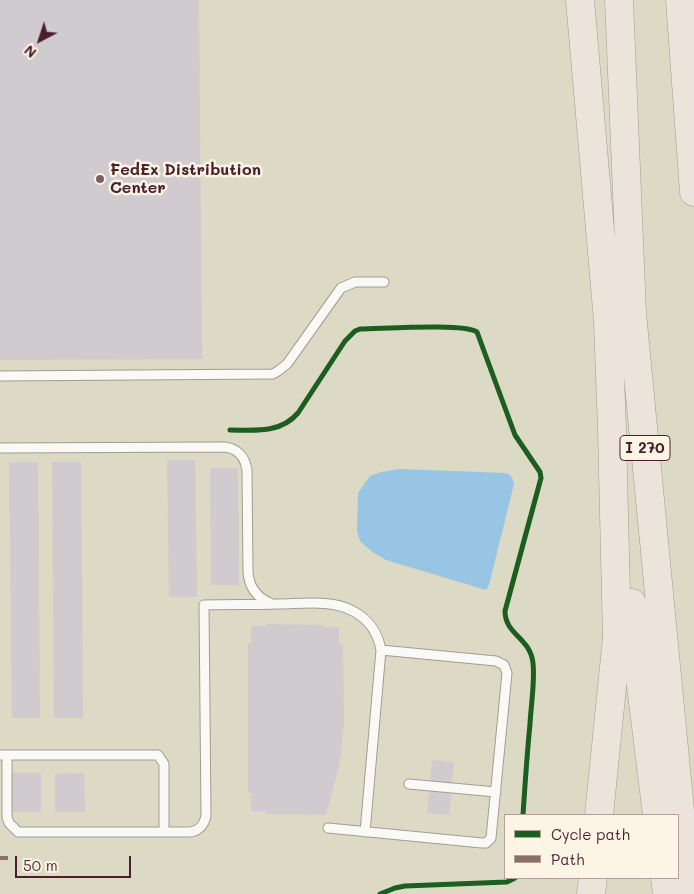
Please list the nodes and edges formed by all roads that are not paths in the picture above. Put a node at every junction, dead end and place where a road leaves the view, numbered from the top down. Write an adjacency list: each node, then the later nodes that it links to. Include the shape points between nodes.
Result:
1 (580, 0): 8 (highway, I 270, via 608,321)
2 (619, 0): 24 (highway, I 270, via 632,314)
3 (680, 0): 4 (highway)
4 (692, 146): 5 (highway)
5 (694, 192)
6 (384, 282): 7 (lane, via 355,282 341,288 287,364 273,374)
7 (0, 376)
8 (612, 430): 15 (highway, via 617,638); 16 (highway, I 270)
9 (0, 448): 10 (lane, via 224,447 237,451 243,457 247,470 250,583 260,598)
10 (276, 604): 11 (lane, via 328,604 352,610 374,631); 18 (lane, via 204,605 206,816 196,831)
11 (381, 650): 14 (lane, via 496,661 504,665 507,673); 19 (lane)
12 (3, 755): 18 (lane, via 7,817 18,832); 18 (lane, via 158,756 164,764)
13 (410, 784): 14 (lane)
14 (496, 792): 19 (lane, via 492,834 486,842)
15 (599, 814)
16 (657, 814)
17 (328, 828): 19 (lane)
18 (164, 832)
19 (364, 832)
20 (593, 879): 22 (highway)
21 (664, 879): 23 (highway)
22 (591, 894)
23 (666, 894)
24 (688, 894)

